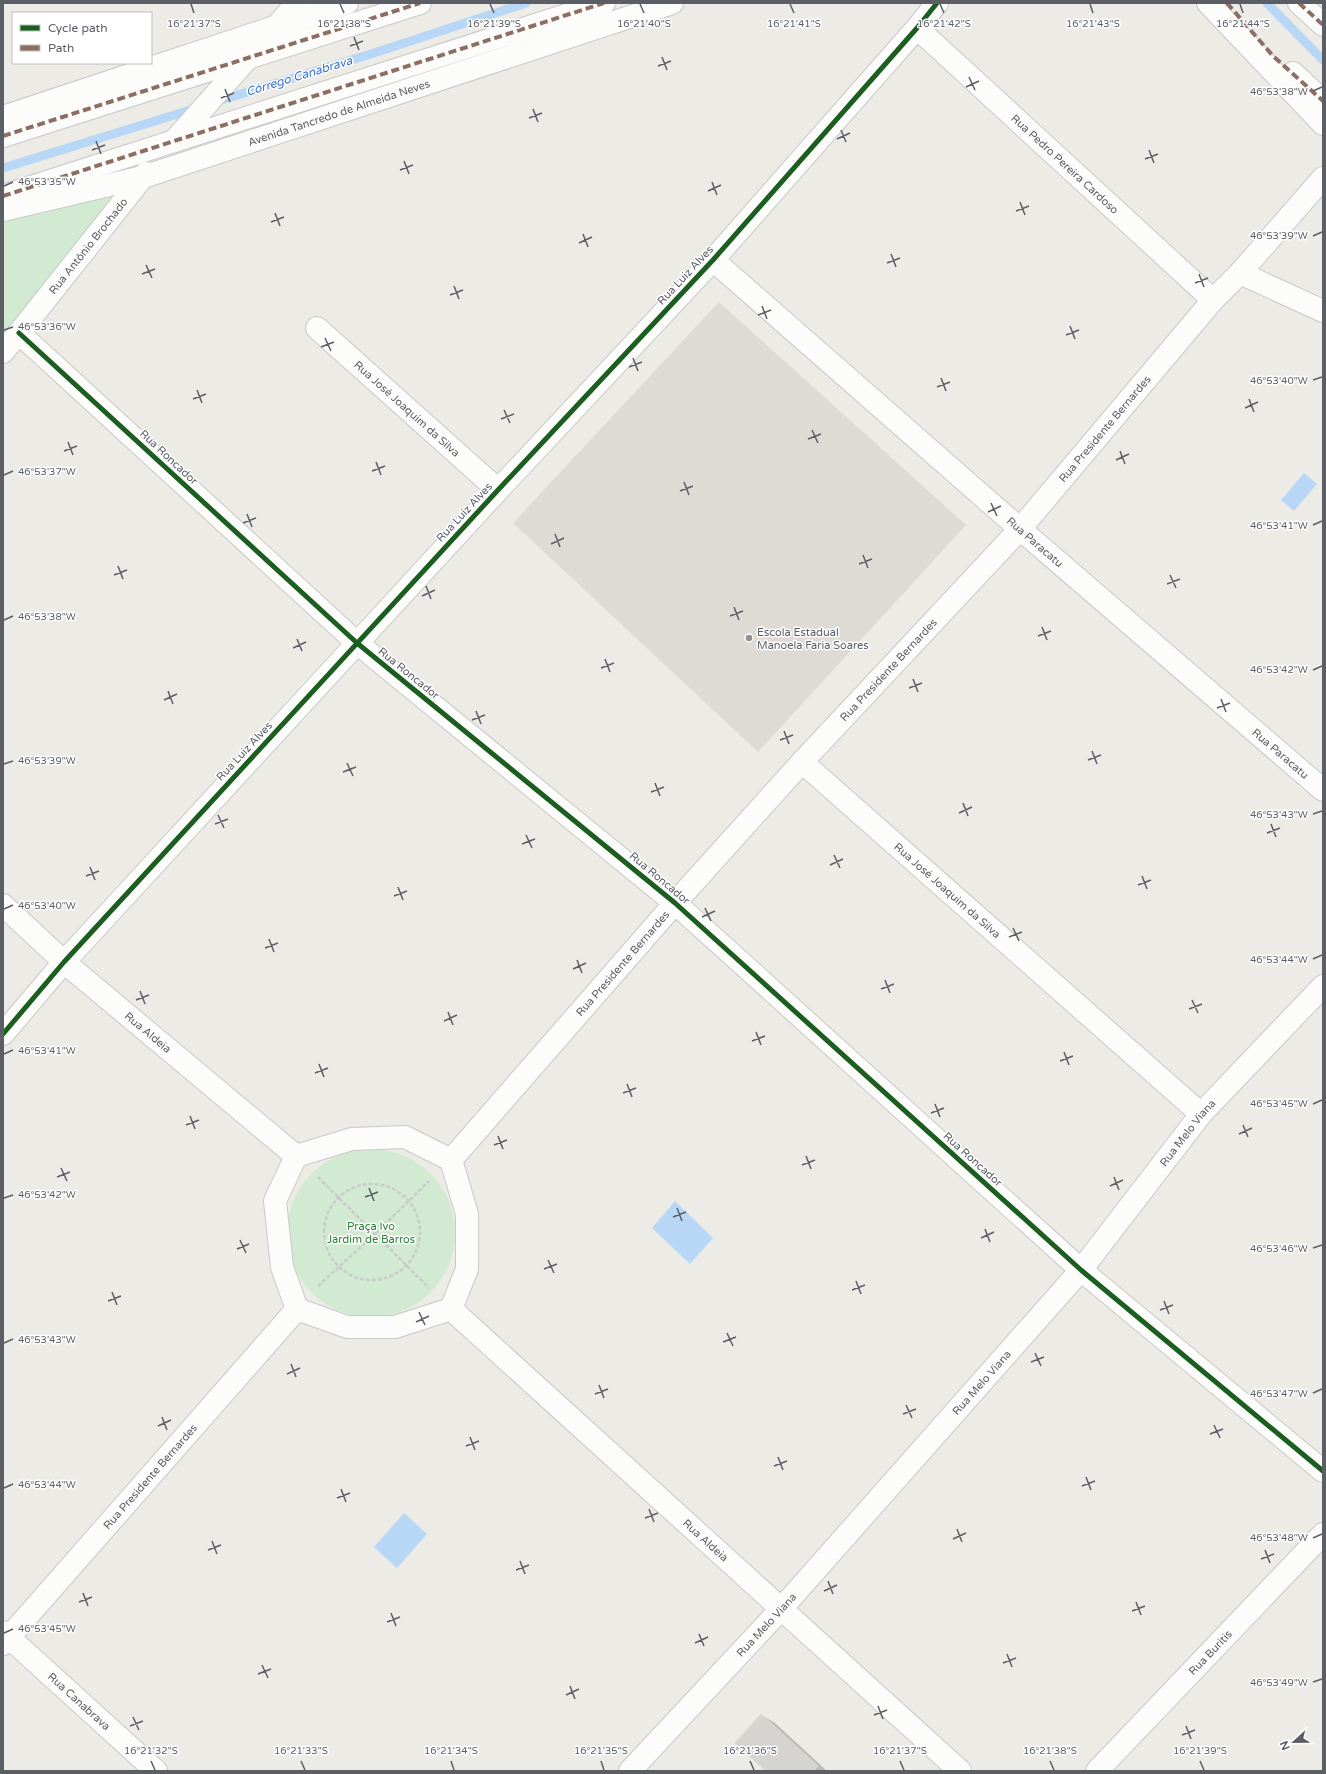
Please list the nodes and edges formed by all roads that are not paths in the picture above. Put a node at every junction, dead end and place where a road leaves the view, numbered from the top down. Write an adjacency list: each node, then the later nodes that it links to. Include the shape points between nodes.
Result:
1 (297, 3): 10 (street)
2 (347, 3): 10 (street)
3 (420, 3): 13 (street)
4 (604, 3): 18 (street)
5 (672, 3): 19 (street, Avenida Tancredo de Almeida Neves)
6 (937, 3): 12 (street, Rua Luiz Alves)
7 (1208, 3): 16 (street)
8 (1227, 3): 14 (street, via 1273,56)
9 (1299, 3): 11 (street)
10 (277, 25): 13 (street); 15 (street)
11 (1323, 25)
12 (918, 28): 23 (street, Rua Luiz Alves); 25 (street, Rua Pedro Pereira Cardoso)
13 (246, 58): 17 (street); 18 (street, Rua Antônio Brochado)
14 (1323, 101)
15 (3, 117)
16 (1323, 124)
17 (3, 136)
18 (174, 141): 19 (street, Rua Antônio Brochado); 21 (street)
19 (143, 177): 22 (street, Avenida Tancredo de Almeida Neves); 28 (street, Rua Antônio Brochado)
20 (1323, 178): 24 (street, Rua Presidente Bernardes)
21 (3, 196)
22 (3, 210)
23 (713, 260): 30 (street, Rua Luiz Alves); 31 (street, Rua Paracatu)
24 (1240, 273): 25 (street, Rua Presidente Bernardes); 26 (street)
25 (1213, 300): 31 (street, Rua Presidente Bernardes)
26 (1323, 311)
27 (317, 328): 30 (street, Rua José Joaquim da Silva)
28 (20, 333): 29 (street, Rua Antônio Brochado); 32 (street, Rua Roncador)
29 (3, 352)
30 (498, 490): 32 (street, Rua Luiz Alves)
31 (1020, 529): 33 (street, Rua Presidente Bernardes); 34 (street, Rua Paracatu)
32 (357, 643): 35 (street, Rua Roncador); 37 (street, Rua Luiz Alves)
33 (802, 762): 35 (street, Rua Presidente Bernardes); 40 (street, Rua José Joaquim da Silva)
34 (1323, 790)
35 (675, 903): 42 (street, Rua Presidente Bernardes); 43 (street, Rua Roncador)
36 (3, 905): 37 (street, Rua Aldeia)
37 (64, 962): 39 (street, Rua Luiz Alves); 41 (street, Rua Aldeia)
38 (1323, 986): 40 (street, Rua Melo Viana)
39 (3, 1034)
40 (1201, 1114): 43 (street, Rua Melo Viana)
41 (296, 1156): 42 (street, via 352,1139 405,1137); 44 (street, via 276,1201 282,1267)
42 (451, 1160): 45 (street, via 467,1214 467,1268)
43 (1081, 1270): 46 (street, Rua Roncador); 48 (street, Rua Melo Viana)
44 (296, 1309): 45 (street, via 347,1327 396,1327); 49 (street, Rua Presidente Bernardes)
45 (451, 1309): 48 (street, Rua Aldeia)
46 (1323, 1472)
47 (1323, 1534): 53 (street, Rua Buritis)
48 (782, 1608): 51 (street, Rua Melo Viana); 52 (street, Rua Aldeia)
49 (5, 1638): 50 (street, Rua Canabrava)
50 (156, 1771)
51 (630, 1771)
52 (960, 1771)
53 (1097, 1771)

